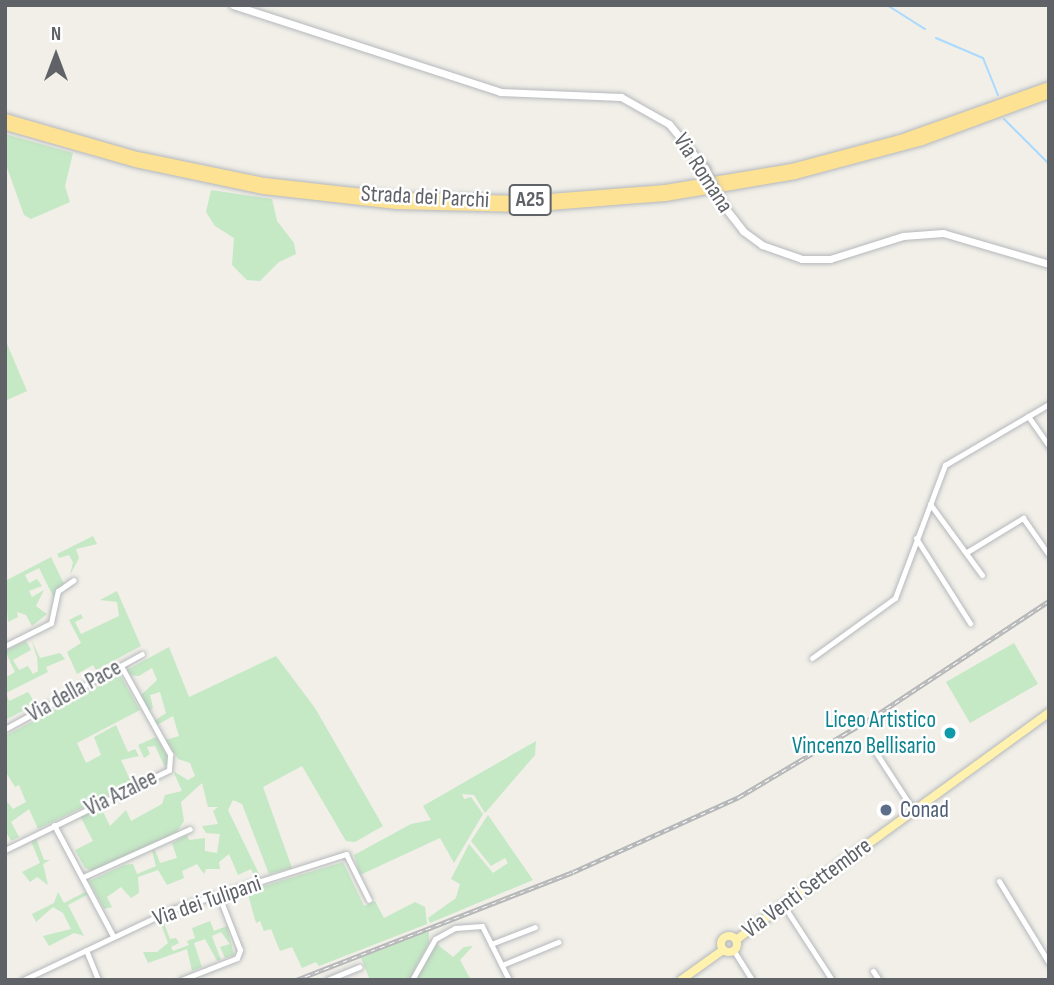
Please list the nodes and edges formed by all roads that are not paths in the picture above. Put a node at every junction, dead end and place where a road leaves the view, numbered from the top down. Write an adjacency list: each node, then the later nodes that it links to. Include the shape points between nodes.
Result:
1 (233, 5): 6 (main road, Via Romana, bridge, via 500,92 621,97 669,124 705,168 723,205 743,231 762,245 802,259 830,259 903,236 943,233)
2 (1049, 86): 4 (highway, Strada dei Parchi / A25, via 923,132 791,168 656,190 524,200 398,197 264,182 145,158)
3 (1049, 93): 5 (highway, Strada dei Parchi / A25, via 922,140 795,174 655,197 524,207 396,204 263,189 135,162)
4 (5, 118)
5 (5, 125)
6 (1049, 264)
7 (1049, 404): 8 (street)
8 (1028, 416): 9 (street); 10 (street, via 945,465)
9 (1049, 446)
10 (929, 503): 11 (street); 12 (street)
11 (916, 538): 16 (street); 19 (street, via 895,598)
12 (967, 552): 13 (street, via 1023,517); 14 (street)
13 (1049, 555)
14 (982, 576)
15 (74, 580): 17 (street, via 58,592 51,623)
16 (970, 624)
17 (5, 646)
18 (142, 654): 20 (street, Via della Pace)
19 (812, 658)
20 (121, 666): 22 (street, Via della Pace); 25 (street, Via Azalee, via 172,765)
21 (1049, 713): 24 (main road, Via Venti Settembre)
22 (5, 729)
23 (871, 745): 24 (street)
24 (914, 811): 32 (main road, Via Venti Settembre)
25 (54, 825): 27 (street, Via Azalee); 28 (street)
26 (190, 829): 28 (street)
27 (5, 850)
28 (83, 877): 34 (street)
29 (999, 881): 41 (street)
30 (219, 896): 31 (street, Via dei Tulipani, via 346,853); 34 (street, Via dei Tulipani, via 173,909); 47 (street, via 240,950 237,958)
31 (369, 900)
32 (784, 906): 35 (main road, Via Venti Settembre); 53 (street)
33 (535, 927): 37 (street)
34 (113, 936): 38 (street, Via dei Tulipani)
35 (736, 940): 39 (main road, Via Venti Settembre, via 725,938); 40 (main road)
36 (558, 942): 42 (street)
37 (491, 944): 42 (street); 49 (street, via 482,926 455,928 435,939)
38 (86, 950): 45 (street, Via dei Tulipani); 46 (street)
39 (723, 950): 40 (main road); 51 (main road, Via Venti Settembre)
40 (734, 951): 52 (street)
41 (1049, 963)
42 (502, 965): 50 (street)
43 (359, 967): 48 (street)
44 (873, 971): 54 (street)
45 (23, 980)
46 (98, 980)
47 (181, 980)
48 (327, 980)
49 (412, 980)
50 (509, 980)
51 (681, 980)
52 (752, 980)
53 (832, 980)
54 (879, 980)

